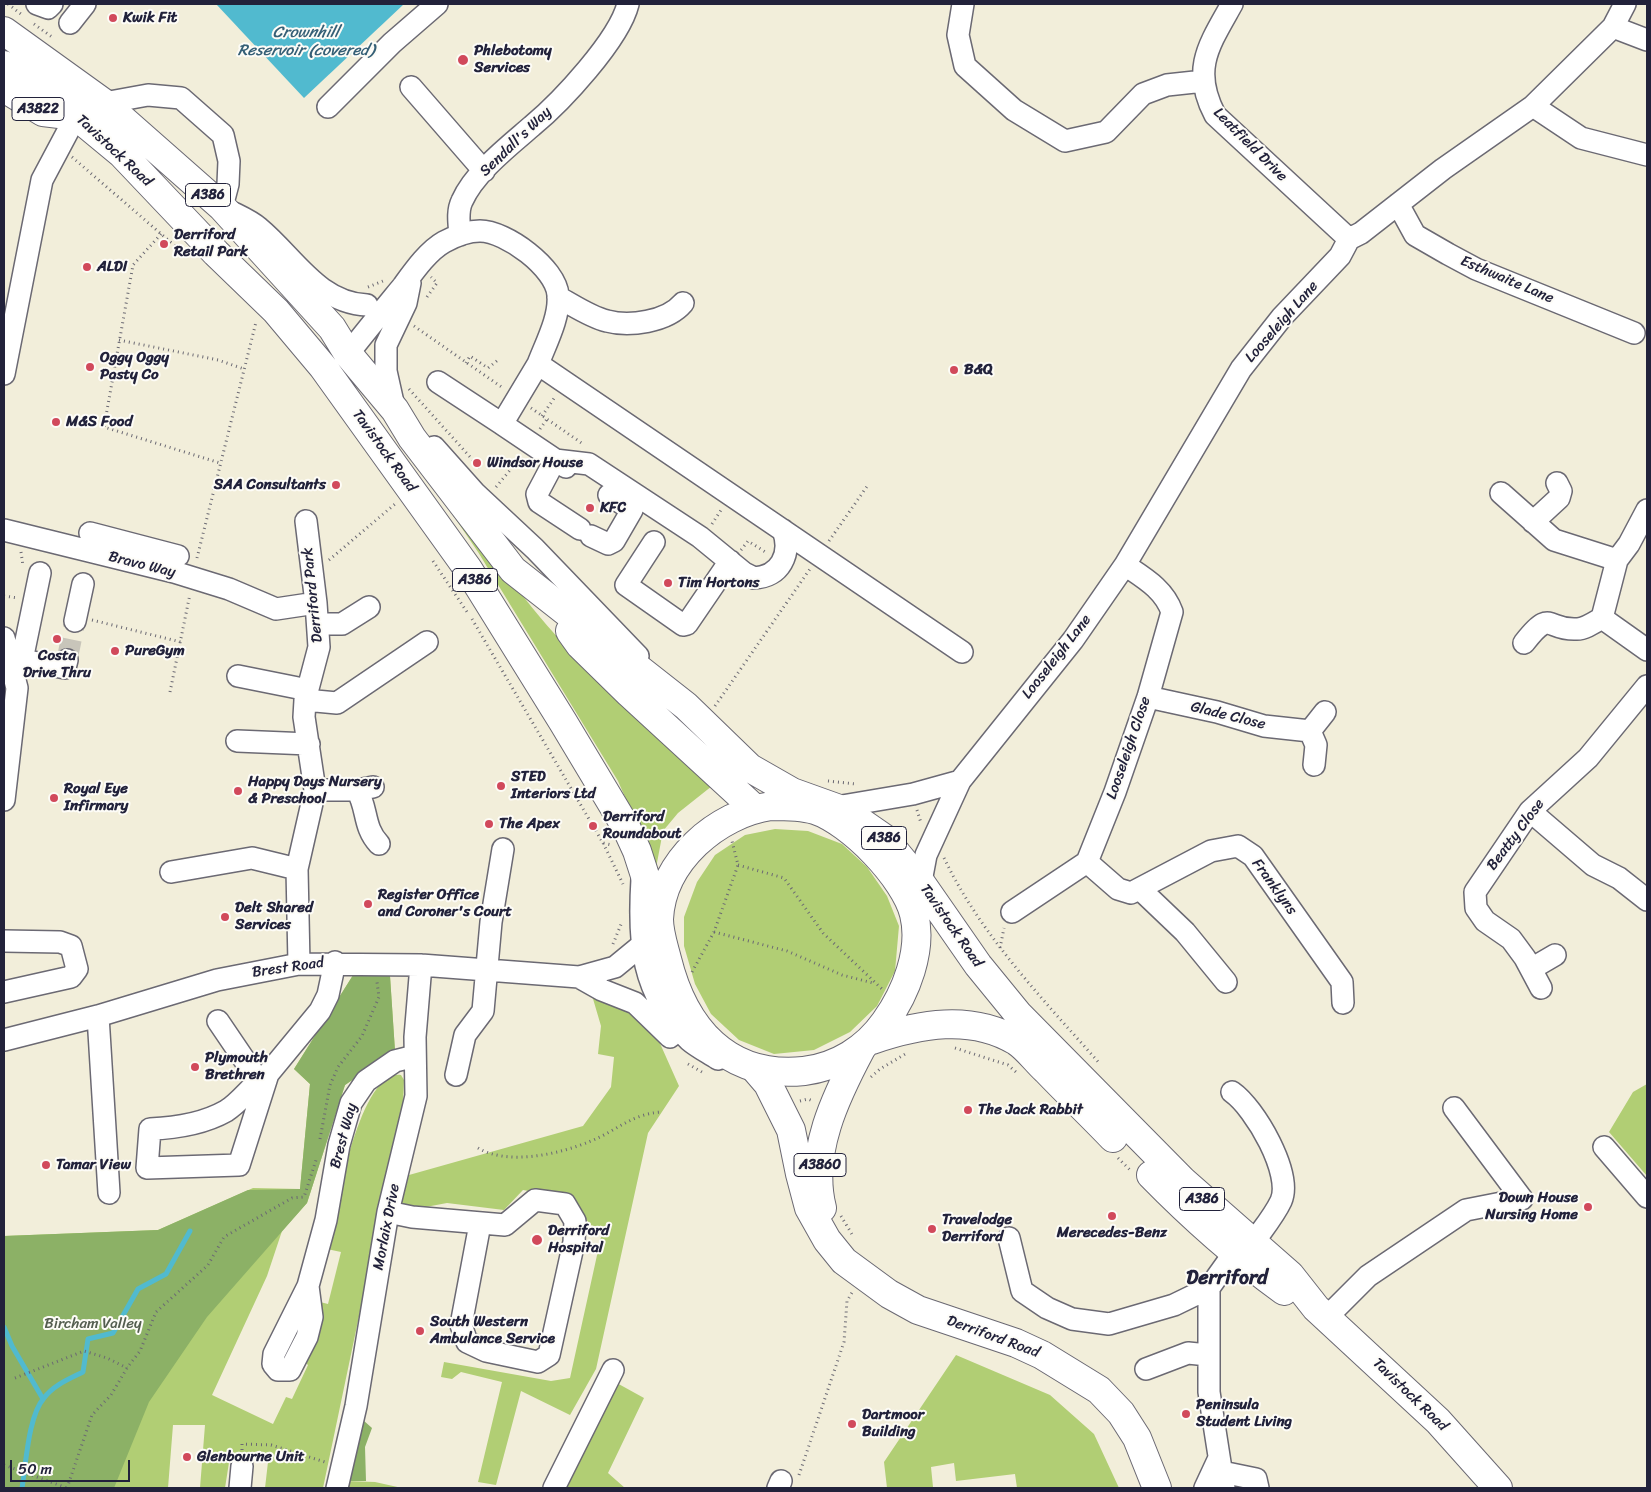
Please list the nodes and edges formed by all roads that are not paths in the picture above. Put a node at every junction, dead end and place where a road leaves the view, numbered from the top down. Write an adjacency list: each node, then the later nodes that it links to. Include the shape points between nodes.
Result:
1 (37, 4): 2 (street, via 48,8)
2 (52, 4)
3 (85, 4): 9 (street)
4 (437, 4): 19 (street, via 392,43)
5 (628, 4): 22 (street, Sendall's Way, via 624,18 606,46 550,111)
6 (963, 4): 14 (street, via 958,35 965,66 1014,110 1065,141 1106,132 1143,94 1167,85)
7 (1232, 4): 14 (street, Leatfield Drive, via 1209,47 1204,63)
8 (1625, 4): 10 (street, Looseleigh Lane)
9 (70, 24)
10 (1613, 27): 12 (street); 18 (street, Looseleigh Lane)
11 (4, 31): 17 (main road, Tavistock Road / A386)
12 (1647, 40)
13 (4, 65): 20 (main road, Tavistock Road / A386)
14 (1204, 81): 26 (street, Leatfield Drive, via 1206,96 1215,115)
15 (411, 86): 22 (street)
16 (4, 88): 20 (main road, A3822, via 43,112)
17 (104, 103): 24 (main road, Tavistock Road / A386); 24 (street, via 148,95 181,98 223,135 229,161)
18 (1533, 106): 21 (street, via 1580,138); 23 (street, Looseleigh Lane)
19 (328, 107)
20 (76, 116): 34 (main road, Tavistock Road / A386, via 122,154 276,311); 35 (street, via 42,180)
21 (1647, 155)
22 (484, 171): 25 (street, Sendall's Way, via 461,202)
23 (1398, 204): 26 (street, Looseleigh Lane); 31 (street, Esthwaite Lane, via 1415,235 1448,254 1476,269)
24 (222, 207): 28 (street, via 258,227 318,287 346,302); 32 (main road, Tavistock Road / A386, via 322,317)
25 (460, 235): 27 (street, via 443,242); 29 (street, via 482,231 515,244 552,275)
26 (1349, 239): 53 (street, Looseleigh Lane, via 1340,256 1282,317 1241,370)
27 (415, 271): 28 (street, via 386,289 373,303); 32 (street); 37 (street, via 406,303 386,345 386,371)
28 (365, 297): 32 (street, via 348,332)
29 (558, 297): 30 (street, via 607,321 633,323 658,318); 33 (street, via 558,308)
30 (683, 304)
31 (1634, 333)
32 (348, 354): 34 (main road); 37 (main road, Tavistock Road / A386); 41 (main road, A386, via 347,378)
33 (538, 364): 38 (street); 47 (street)
34 (323, 367): 41 (main road, Tavistock Road / A386)
35 (4, 374)
36 (438, 382): 38 (street)
37 (401, 398): 50 (street, Tavistock Road, via 405,414 474,493); 57 (main road, Tavistock Road / A386, via 412,438 513,570)
38 (502, 424): 39 (street)
39 (555, 460): 39 (street, via 632,510 614,541 608,544 539,502 537,494); 51 (street, via 589,464)
40 (1557, 483): 45 (street, via 1561,491 1559,498)
41 (396, 486): 94 (main road, Tavistock Road / A386, via 468,569 626,828 634,869)
42 (1501, 493): 45 (street)
43 (1647, 510): 52 (street)
44 (306, 521): 59 (street, Derriford Park)
45 (1533, 522): 52 (street, via 1554,540)
46 (4, 530): 54 (street, Bravo Way)
47 (783, 530): 51 (street, via 786,550 775,572 754,578 744,573); 66 (street)
48 (90, 533): 54 (street)
49 (654, 542): 51 (street, via 626,585 683,625 687,624)
50 (535, 549): 57 (street, Tavistock Road, via 536,569); 73 (street)
51 (732, 558)
52 (1617, 560): 61 (street)
53 (1125, 565): 71 (street, Looseleigh Close, via 1162,593 1172,612); 78 (street, Looseleigh Lane, via 1073,640)
54 (182, 569): 59 (street, Bravo Way, via 276,609)
55 (40, 573): 67 (street, via 22,660 65,668)
56 (83, 584): 60 (street)
57 (545, 597): 73 (main road, Tavistock Road / A386); 81 (main road, Tavistock Road / A386, via 580,645)
58 (369, 607): 59 (street, via 342,624)
59 (317, 614): 70 (street, Derriford Park, via 319,648)
60 (76, 618)
61 (1602, 618): 64 (street, via 1579,629 1546,622 1537,626); 65 (street)
62 (4, 638): 80 (street, via 18,688)
63 (427, 642): 70 (street, via 337,703)
64 (1524, 643)
65 (1647, 650)
66 (962, 652)
67 (67, 660)
68 (238, 676): 70 (street)
69 (1647, 686): 83 (street, Beatty Close, via 1588,758)
70 (306, 695): 76 (street, Derriford Park, via 304,717)
71 (1148, 697): 74 (street, Glade Close, via 1264,726); 86 (street, Looseleigh Close)
72 (1325, 712): 74 (street)
73 (695, 714): 82 (main road, Tavistock Road / A386, via 750,768)
74 (1310, 731): 77 (street, via 1316,745)
75 (237, 741): 76 (street)
76 (309, 744): 79 (street, Derriford Park)
77 (1314, 765)
78 (960, 781): 82 (street, via 913,794); 89 (street, Looseleigh Lane, via 926,856)
79 (315, 790): 84 (street, via 365,788 362,799 370,834); 87 (street, Derriford Park)
80 (4, 800)
81 (754, 808): 82 (main road, via 790,806); 94 (main road, via 723,821 707,832 682,860 670,880)
82 (825, 809): 89 (main road, Tavistock Road / A386, via 845,811 884,838); 93 (main road, via 871,850 902,888)
83 (1530, 811): 91 (street, via 1593,865 1619,878); 101 (street, Beatty Close, via 1474,892 1476,908 1485,921 1511,939)
84 (379, 844)
85 (503, 849): 100 (street, via 491,922)
86 (1087, 862): 90 (street, via 1118,889 1131,893); 92 (street)
87 (297, 869): 88 (street, via 252,858); 98 (street, Derriford Park)
88 (171, 872)
89 (921, 884): 93 (street, Looseleigh Lane); 123 (main road, Tavistock Road / A386, via 978,965 1018,1014)
90 (1141, 890): 103 (street, via 1184,932); 106 (street, Franklyns, via 1211,851 1238,846 1253,856 1342,982)
91 (1647, 900)
92 (1012, 912)
93 (914, 914): 110 (main road, via 916,933 908,978 890,1015)
94 (654, 932): 102 (street, Brest Road, via 618,964); 112 (main road, via 675,990 692,1020 718,1048)
95 (4, 941): 105 (street, via 60,942 71,946 77,969 71,977)
96 (1555, 955): 101 (street)
97 (335, 962): 98 (street, Brest Road); 99 (street, Brest Road); 114 (street, via 328,995 320,1011)
98 (299, 964): 107 (street, Brest Road, via 217,980)
99 (422, 965): 100 (street, Brest Road); 111 (street, Morlaix Drive)
100 (488, 969): 102 (street, Brest Road); 113 (street, via 482,1011 465,1035)
101 (1531, 969): 104 (street, Beatty Close)
102 (580, 977): 112 (street, Brest Road, via 635,1003 695,1060 718,1071)
103 (1226, 982)
104 (1541, 988)
105 (4, 992)
106 (1343, 1003)
107 (98, 1016): 109 (street, Brest Road); 118 (street)
108 (218, 1021): 114 (street)
109 (4, 1040)
110 (867, 1044): 112 (main road, via 813,1070); 123 (main road, Tavistock Road / A386, via 900,1030 951,1023 985,1027 1017,1042 1190,1215); 124 (main road, Derriford Road / A3860, via 831,1108 818,1175 818,1192 827,1223)
111 (415, 1056): 120 (street, Morlaix Drive, via 416,1096); 125 (street, Brest Way, via 395,1061 366,1081 352,1103 339,1145 326,1220)
112 (756, 1070): 124 (main road, Derriford Road / A3860, via 768,1084 792,1130 804,1192 817,1225 844,1261)
113 (456, 1075)
114 (263, 1077): 114 (street, via 227,1110 178,1128 150,1129 147,1168 239,1165)
115 (1232, 1092): 123 (street, via 1260,1124 1282,1167 1282,1200)
116 (1454, 1108): 127 (street, via 1522,1199 1466,1210 1368,1276)
117 (1604, 1147): 119 (street)
118 (109, 1194)
119 (1647, 1197)
120 (388, 1212): 121 (street); 134 (street, Morlaix Drive, via 356,1406)
121 (480, 1224): 121 (street, via 505,1226 535,1200 565,1204 571,1211 575,1221 574,1242 568,1271 549,1355 538,1362 486,1351 467,1342 461,1325)
122 (1008, 1238): 126 (street, via 1022,1291 1047,1308 1072,1319 1109,1324 1174,1305)
123 (1244, 1248): 126 (street); 127 (main road, Tavistock Road / A386, via 1304,1306)
124 (863, 1276): 136 (main road, Derriford Road / A3860, via 918,1310 1016,1343 1047,1357 1099,1390 1121,1413 1137,1438)
125 (308, 1286)
126 (1209, 1288): 128 (street)
127 (1321, 1313): 139 (main road, Tavistock Road / A386, via 1438,1421)
128 (1208, 1355): 129 (street, via 1188,1353); 132 (street, via 1209,1392)
129 (1146, 1369)
130 (613, 1370): 135 (street)
131 (242, 1466): 133 (street)
132 (1221, 1473): 137 (street); 138 (street, via 1256,1479)
133 (240, 1488)
134 (337, 1488)
135 (554, 1488)
136 (1157, 1488)
137 (1205, 1488)
138 (1258, 1488)
139 (1498, 1488)

